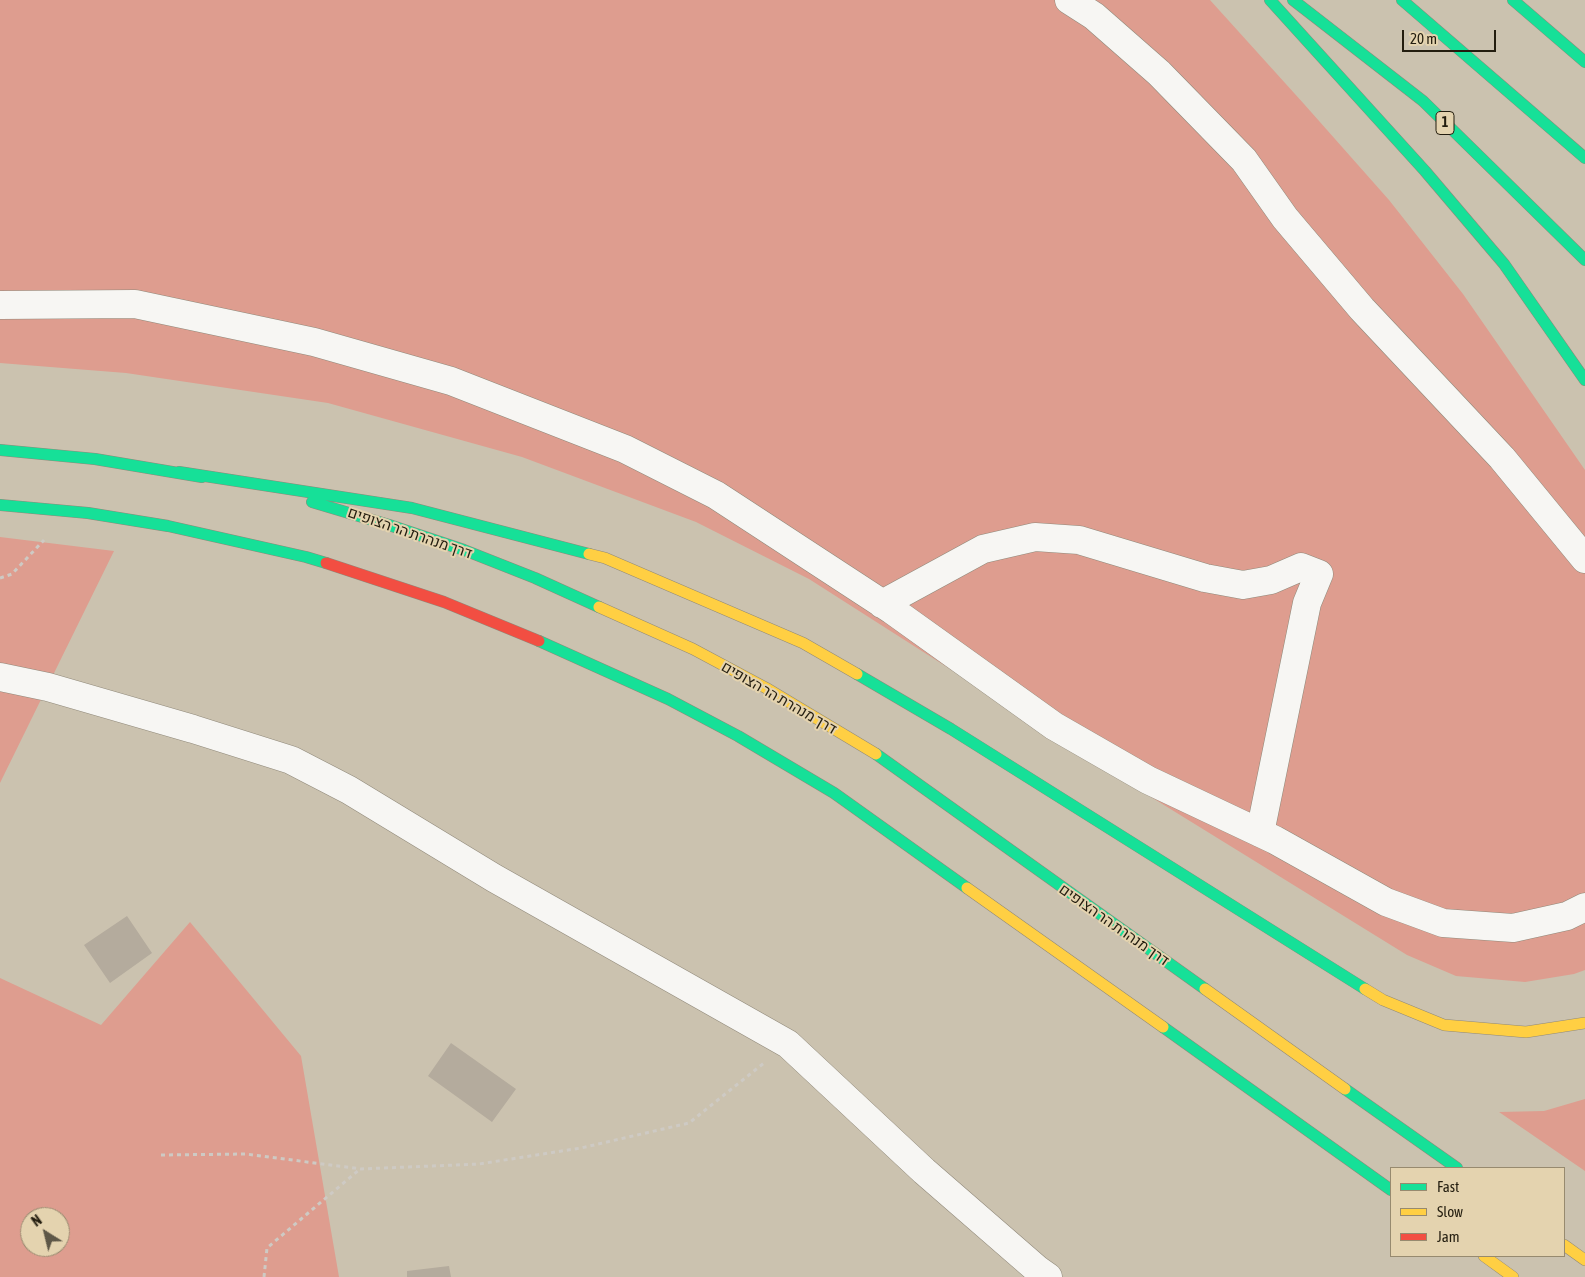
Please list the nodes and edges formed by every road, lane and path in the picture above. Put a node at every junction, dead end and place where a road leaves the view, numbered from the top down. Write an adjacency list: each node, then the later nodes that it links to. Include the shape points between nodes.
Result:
1 (1070, 0): 15 (street, via 1094,16 1159,74 1244,160 1285,218 1362,309 1502,458)
2 (1270, 0): 10 (main road, via 1425,171 1504,264)
3 (1293, 0): 8 (main road, 1, via 1423,101)
4 (1402, 0): 7 (main road)
5 (1513, 0): 6 (main road)
6 (1585, 62)
7 (1585, 158)
8 (1585, 260)
9 (0, 305): 17 (street, via 135,304 314,342 451,381 625,449 716,496)
10 (1585, 380)
11 (0, 450): 12 (main road, דרך מנהרת הר הצופים, via 95,458)
12 (179, 472): 21 (main road, via 412,508 605,558 803,643 951,729 1383,1000 1444,1025 1526,1032); 24 (main road, דרך מנהרת הר הצופים, via 321,504 464,550 684,645 766,688 864,746)
13 (0, 505): 14 (main road)
14 (70, 512): 16 (path, via 12,574); 26 (main road, via 186,530 306,557 444,602 513,629 668,699 834,793)
15 (1585, 559)
16 (0, 578)
17 (882, 604): 19 (street, via 1054,726 1148,780); 19 (street, via 983,549 1035,537 1079,540 1205,578 1243,585 1271,580 1301,567 1319,574 1307,603)
18 (0, 677): 22 (street, via 48,687 291,760 349,790 494,878)
19 (1260, 833): 20 (street, via 1386,902 1443,923 1513,928 1568,916)
20 (1585, 907)
21 (1585, 1023)
22 (788, 1044): 25 (path, via 689,1123 581,1148 479,1164); 30 (street)
23 (161, 1155): 25 (path, via 246,1154)
24 (1455, 1167)
25 (361, 1169): 31 (path, via 268,1248)
26 (1390, 1189)
27 (1565, 1246): 29 (main road)
28 (1485, 1257): 32 (main road)
29 (1585, 1260)
30 (1038, 1275)
31 (264, 1277)
32 (1514, 1277)

